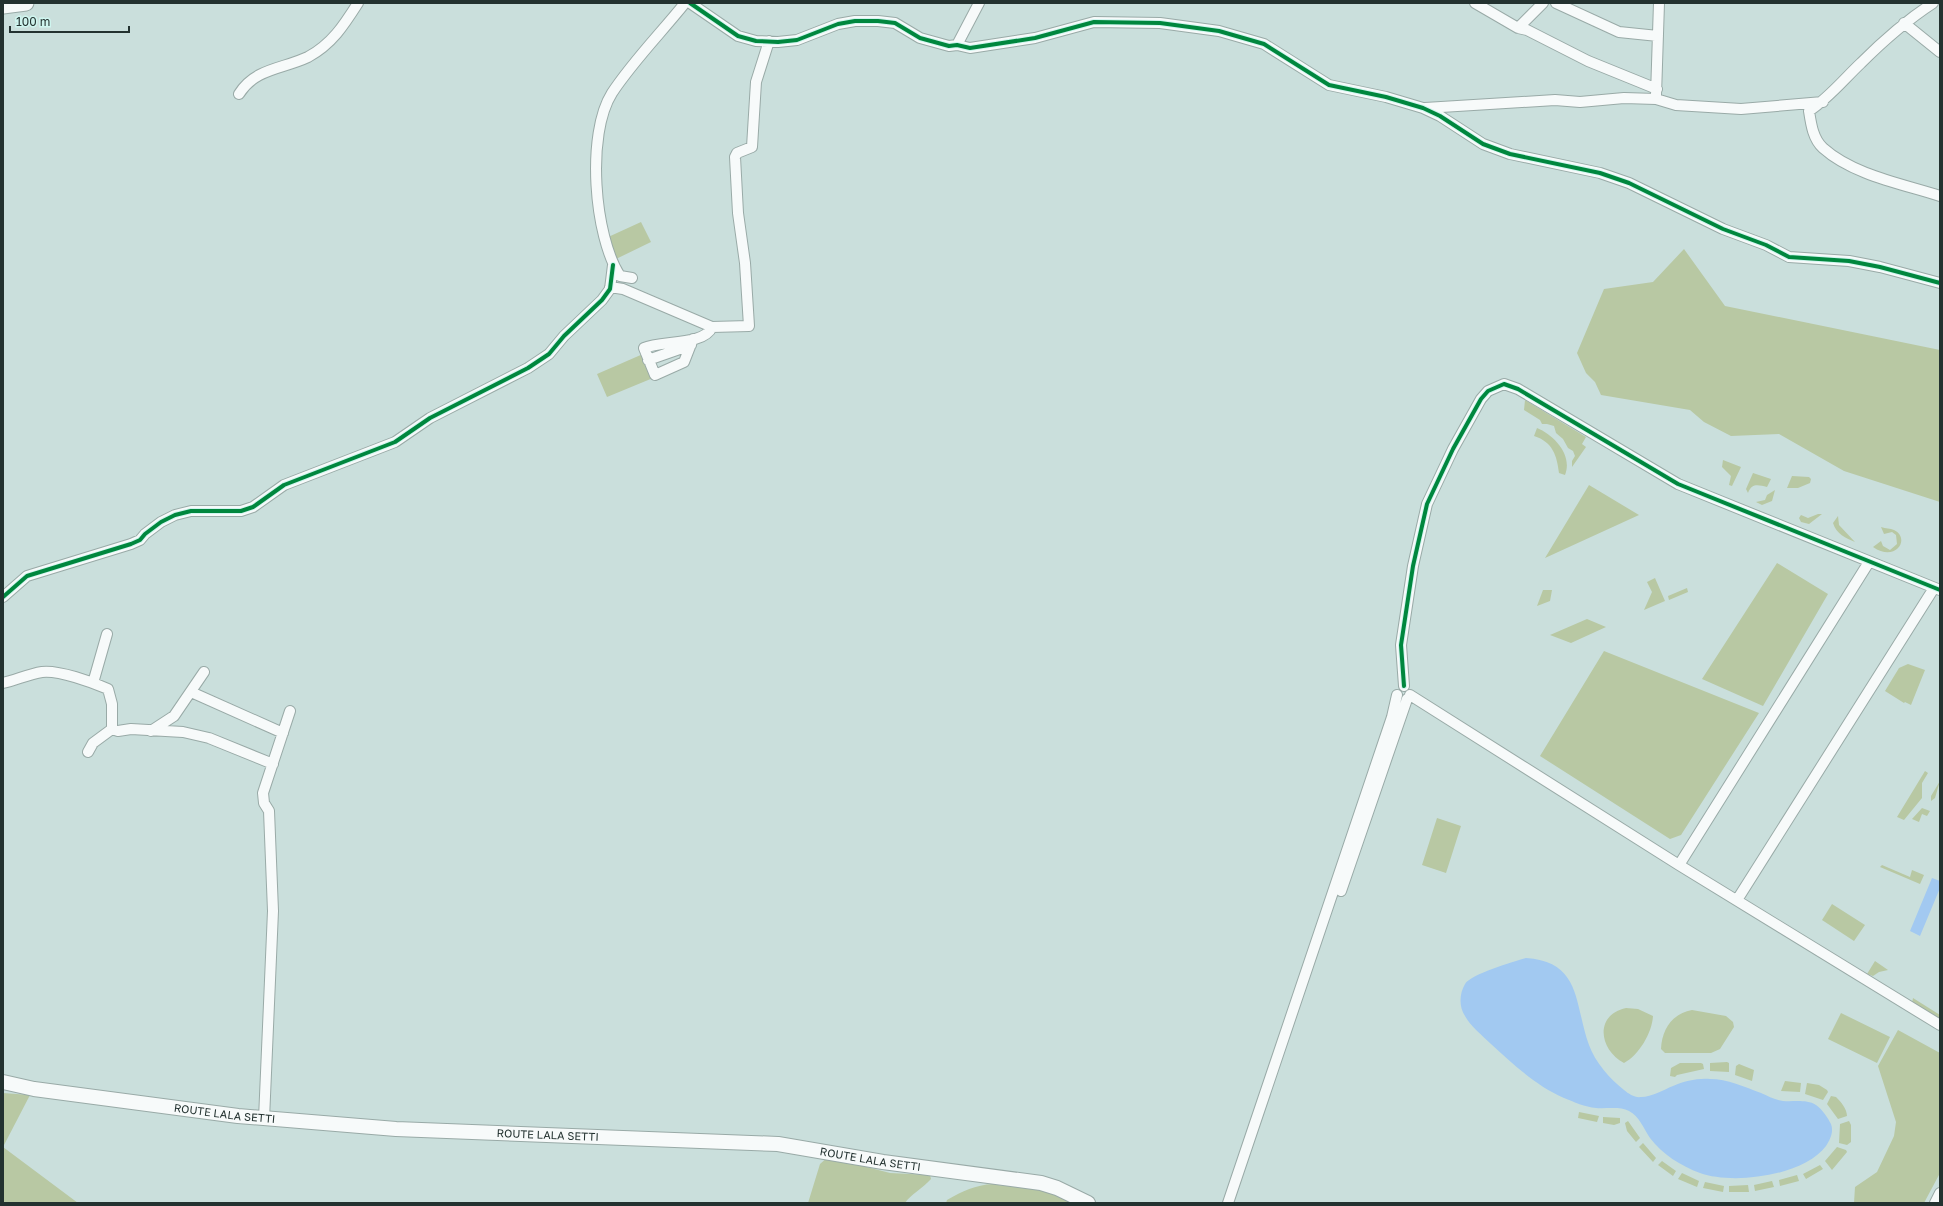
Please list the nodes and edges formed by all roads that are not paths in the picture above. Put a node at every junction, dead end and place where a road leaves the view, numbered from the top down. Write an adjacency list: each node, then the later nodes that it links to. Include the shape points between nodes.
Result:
1 (26, 3): 11 (main road)
2 (358, 3): 19 (street, via 341,30 322,48 300,60 260,74 246,84)
3 (685, 3): 24 (street, via 611,94 602,119 596,178 600,223)
4 (690, 3): 15 (street, via 738,36 756,41)
5 (979, 3): 16 (street)
6 (1474, 3): 13 (street)
7 (1543, 3): 13 (street)
8 (1556, 3): 14 (street, via 1620,32)
9 (1659, 3): 14 (street)
10 (1932, 3): 12 (street)
11 (3, 6)
12 (1904, 23): 17 (street); 21 (street)
13 (1518, 28): 18 (street, via 1527,30 1588,61)
14 (1658, 36): 18 (street)
15 (769, 41): 16 (street, via 797,40 838,24 878,21 895,23 920,38 949,46); 28 (street, via 756,82 752,147 737,153 735,157 749,326)
16 (957, 45): 22 (street, via 970,48 1035,38 1094,22 1160,24 1219,31 1264,44 1329,85 1379,95)
17 (1940, 52)
18 (1657, 89): 20 (street)
19 (239, 94)
20 (1656, 99): 21 (street, via 1676,105 1741,109); 22 (street, via 1624,98 1580,102 1555,100)
21 (1823, 102): 23 (street, via 1809,111 1812,131 1822,148 1850,166 1894,183)
22 (1423, 108): 26 (street, via 1483,144 1510,154 1600,173 1629,183 1723,229 1766,245 1789,257 1849,261)
23 (1940, 196)
24 (613, 264): 25 (street, via 620,276); 27 (street)
25 (632, 278)
26 (1940, 283)
27 (610, 287): 28 (street, via 623,289); 32 (street, via 602,300 549,354 528,368 430,418 395,442 284,485 253,507 241,511 191,511 175,515 131,544 27,576)
28 (712, 327): 29 (street)
29 (690, 346): 29 (street, via 650,364 655,375 684,362)
30 (1869, 562): 31 (street); 37 (street, via 1678,484 1518,389 1504,384 1488,390 1481,399 1453,449 1427,504 1401,645); 49 (street)
31 (1937, 589): 50 (street)
32 (3, 597)
33 (107, 634): 36 (street)
34 (204, 672): 38 (street)
35 (3, 683): 36 (street, via 43,672)
36 (93, 683): 43 (street, via 108,689 112,704)
37 (1404, 686): 39 (street, via 1398,688); 40 (street, via 1410,690)
38 (191, 692): 42 (street); 46 (street)
39 (1397, 695): 40 (street, via 1401,699); 56 (street, via 1392,717)
40 (1409, 697): 49 (street); 57 (street)
41 (290, 711): 46 (street)
42 (174, 716): 44 (street); 45 (street)
43 (112, 728): 44 (street, via 118,731); 47 (street, via 93,743)
44 (151, 731): 45 (street)
45 (176, 732): 48 (street, via 209,738)
46 (283, 734): 48 (street)
47 (88, 752)
48 (273, 764): 53 (street, via 263,793 264,803 269,811 273,911)
49 (1679, 865): 50 (street)
50 (1737, 900): 51 (street)
51 (1940, 1025)
52 (3, 1082): 53 (main road, ROUTE LALA SETTI, via 34,1089)
53 (264, 1119): 55 (main road, ROUTE LALA SETTI, via 396,1129 778,1144 1042,1183)
54 (1940, 1193): 58 (street)
55 (1088, 1203)
56 (1228, 1203)
57 (1235, 1203)
58 (1935, 1203)

